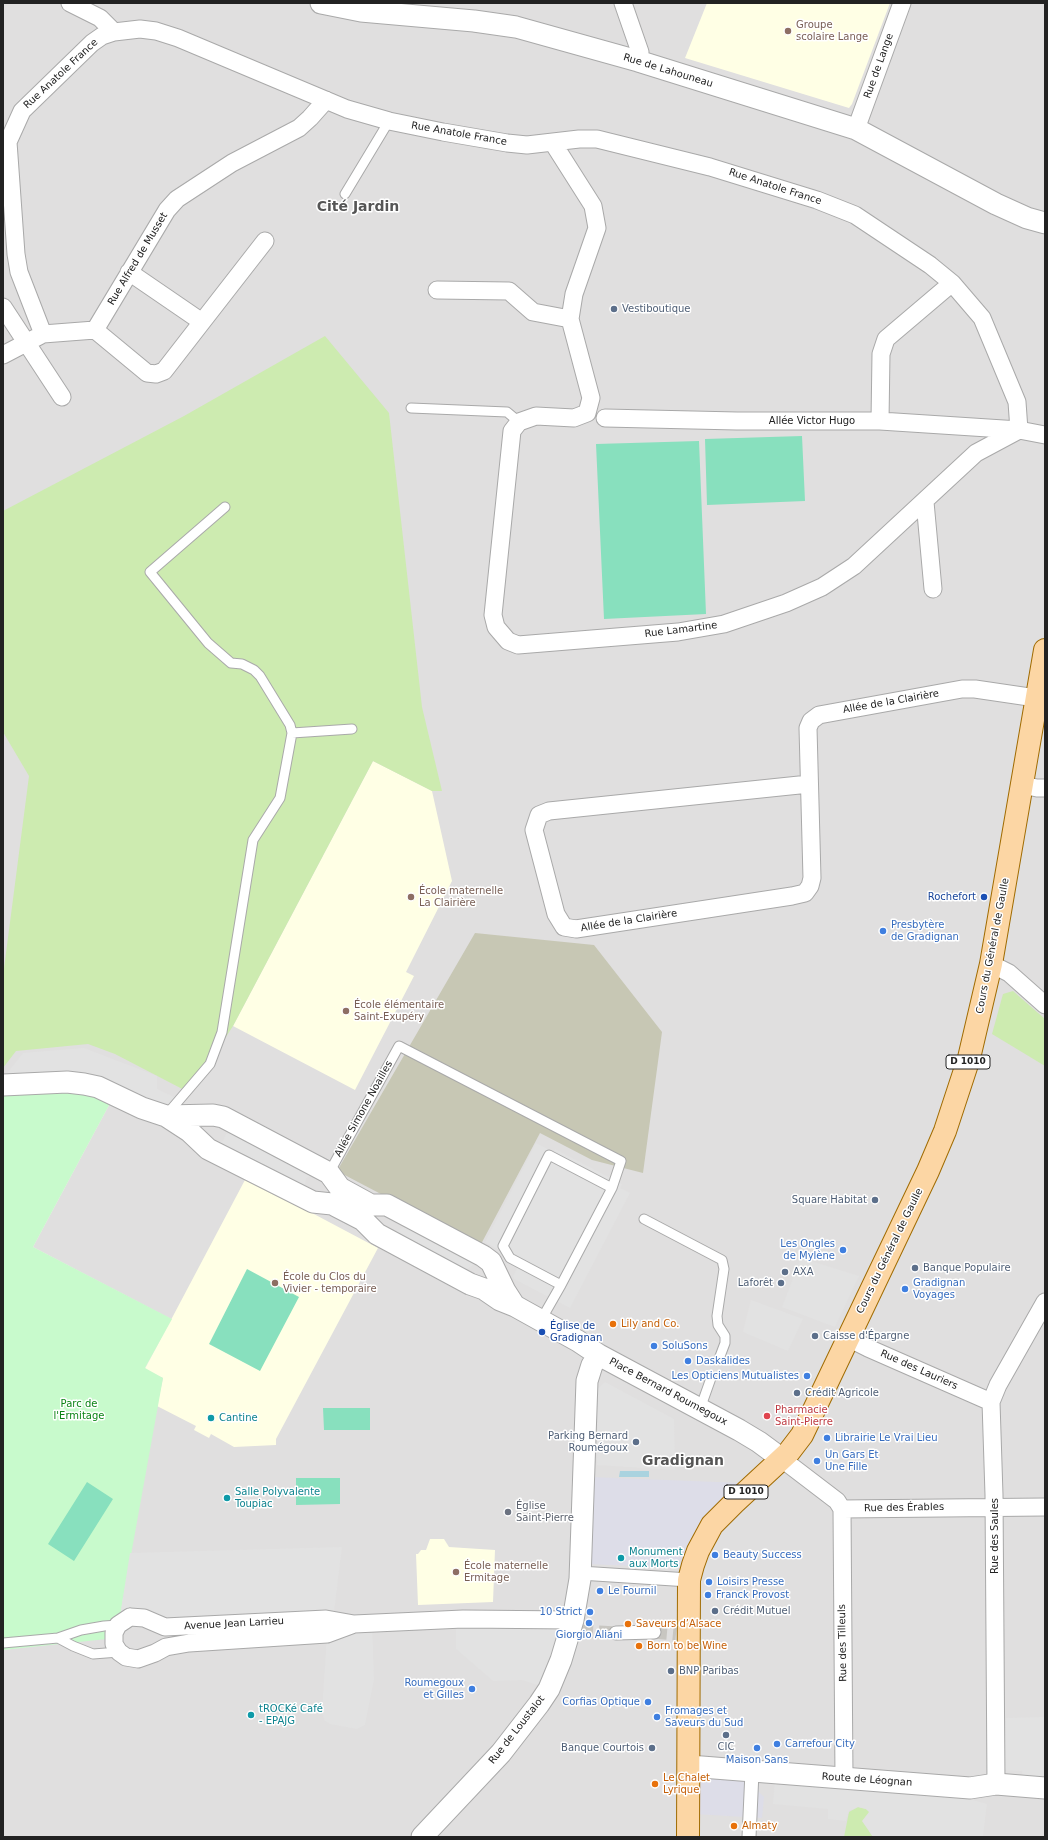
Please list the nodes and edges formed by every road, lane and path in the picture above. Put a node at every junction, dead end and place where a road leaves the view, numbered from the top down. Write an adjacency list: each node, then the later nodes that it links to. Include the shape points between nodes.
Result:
1 (70, 3): 5 (street, via 100,18)
2 (321, 3): 6 (street, Rue de Lahouneau, via 361,11 516,27)
3 (623, 3): 6 (street, via 640,52)
4 (902, 3): 9 (street, Rue de Lange)
5 (114, 32): 7 (street, Rue Anatole France, via 140,29 178,38); 10 (street, Rue Anatole France, via 92,43 22,111)
6 (638, 61): 9 (street, Rue de Lahouneau)
7 (326, 100): 8 (street, Rue Anatole France, via 346,109); 18 (street, Rue Alfred de Musset, via 299,128 232,163 177,199 167,210)
8 (389, 121): 11 (street, Rue Anatole France, via 507,143); 12 (lane)
9 (856, 129): 13 (street, Rue de Lahouneau)
10 (5, 142): 25 (street, Rue Anatole France, via 19,272)
11 (553, 143): 19 (street, Rue Anatole France, via 597,139 710,167 817,200 855,215 930,265); 22 (street, via 593,206 597,228 574,294)
12 (345, 194)
13 (996, 204): 14 (street, Rue de Lahouneau, via 1010,204); 15 (street, Rue de Lahouneau); 16 (street, Rue de Lahouneau, via 1022,225)
14 (1045, 214)
15 (1045, 223)
16 (1045, 232)
17 (265, 241): 23 (street)
18 (129, 272): 23 (street); 24 (street, Rue Alfred de Musset)
19 (952, 283): 32 (street, via 886,339 881,354); 33 (street, Rue Anatole France, via 982,318 1017,402)
20 (438, 290): 22 (street, via 509,291 533,312)
21 (3, 308): 26 (street)
22 (570, 319): 31 (street, via 591,398 588,413 574,418 536,416)
23 (202, 322): 24 (street, via 164,371 156,374 147,373)
24 (95, 330): 25 (street)
25 (44, 334): 26 (street)
26 (26, 343): 27 (street); 28 (street)
27 (3, 355)
28 (62, 397)
29 (411, 408): 31 (lane, via 507,412)
30 (605, 418): 32 (street, Allée Victor Hugo)
31 (519, 422): 35 (street, Rue Lamartine, via 512,431 493,615 496,627 508,641 518,645 678,632 724,624 753,615 822,587 854,566)
32 (880, 422): 33 (street, Allée Victor Hugo)
33 (1019, 430): 34 (street); 35 (street, Rue Lamartine, via 976,453)
34 (1045, 434)
35 (925, 502): 37 (street)
36 (225, 508): 41 (lane, via 150,572 208,643 230,662 242,664 260,676 290,725)
37 (933, 589)
38 (1045, 650): 39 (main road, Cours du Général de Gaulle / D 1010)
39 (1036, 698): 42 (street, Allée de la Clairière, via 962,689 819,715 811,721 808,728); 43 (main road, Cours du Général de Gaulle / D 1010)
40 (352, 729): 41 (lane)
41 (292, 733): 49 (lane, via 280,798 254,840 222,1032 210,1064)
42 (809, 784): 42 (street, Allée de la Clairière, via 812,878 805,893 576,929 564,927 556,914 534,830 538,815 549,811)
43 (1022, 785): 44 (street); 45 (main road, Cours du Général de Gaulle / D 1010)
44 (1045, 788)
45 (991, 964): 46 (street, via 1009,973); 58 (main road, Cours du Général de Gaulle / D 1010, via 969,1058 944,1131 928,1171)
46 (1045, 1005)
47 (3, 1085): 49 (street, via 67,1082 84,1084 98,1087 142,1108)
48 (201, 1115): 49 (street); 50 (street, via 195,1126); 51 (street, via 223,1117)
49 (166, 1116): 50 (street)
50 (194, 1135): 54 (street, via 208,1149 313,1202 332,1204 363,1220 377,1234 470,1284)
51 (329, 1173): 52 (lane, Allée Simone Noailles, via 399,1046 621,1161); 54 (street, via 340,1188 371,1205 387,1205 483,1256 491,1262)
52 (612, 1188): 55 (lane); 55 (lane, via 549,1155 503,1246 510,1258)
53 (644, 1219): 60 (lane, via 722,1260 724,1269 717,1316 725,1343)
54 (491, 1282): 57 (street, via 504,1291 515,1306)
55 (561, 1285): 57 (lane)
56 (1045, 1302): 62 (street, Rue des Saules)
57 (541, 1320): 59 (street)
58 (849, 1335): 62 (street, Rue des Lauriers, via 868,1348); 64 (main road, Cours du Général de Gaulle / D 1010, via 802,1435)
59 (599, 1355): 63 (street, Place Bernard Roumegoux); 68 (street, Place Bernard Roumegoux, via 586,1381)
60 (719, 1358)
61 (711, 1378): 63 (lane)
62 (991, 1402): 65 (street, Rue des Saules)
63 (700, 1409): 64 (street, Place Bernard Roumegoux, via 759,1442)
64 (782, 1459): 67 (street, via 837,1501); 69 (main road, Cours du Général de Gaulle / D 1010, via 712,1525 698,1551)
65 (994, 1507): 66 (street, Rue des Érables); 67 (street, Rue des Érables); 81 (street, Rue des Saules)
66 (1045, 1507)
67 (842, 1509): 80 (street, Rue des Tilleuls)
68 (580, 1576): 69 (street); 72 (street, Rue de Loustalot)
69 (690, 1580): 78 (main road, Cours du Général de Gaulle / D 1010, via 682,1634)
70 (354, 1624): 71 (street, Avenue Jean Larrieu, via 326,1619 165,1627 138,1616 130,1617); 72 (street, Avenue Jean Larrieu, via 463,1619); 77 (street, Avenue Jean Larrieu, via 327,1634 166,1646 138,1659 126,1657)
71 (118, 1625): 75 (lane, Avenue Jean Larrieu, via 89,1629); 77 (street, via 113,1639)
72 (574, 1627): 83 (street, Rue de Loustalot, via 558,1669 539,1704 501,1753)
73 (654, 1632): 74 (street)
74 (616, 1633)
75 (58, 1638): 76 (lane, Avenue Jean Larrieu); 77 (lane, Avenue Jean Larrieu, via 93,1654)
76 (3, 1644)
77 (119, 1652)
78 (689, 1766): 79 (street, Route de Léognan); 84 (main road, Cours du Général de Gaulle / D 1010)
79 (752, 1772): 80 (street, Route de Léognan); 85 (street)
80 (844, 1778): 81 (street, Route de Léognan, via 970,1788)
81 (996, 1784): 82 (street, Route de Léognan)
82 (1045, 1788)
83 (422, 1837)
84 (688, 1837)
85 (749, 1837)

